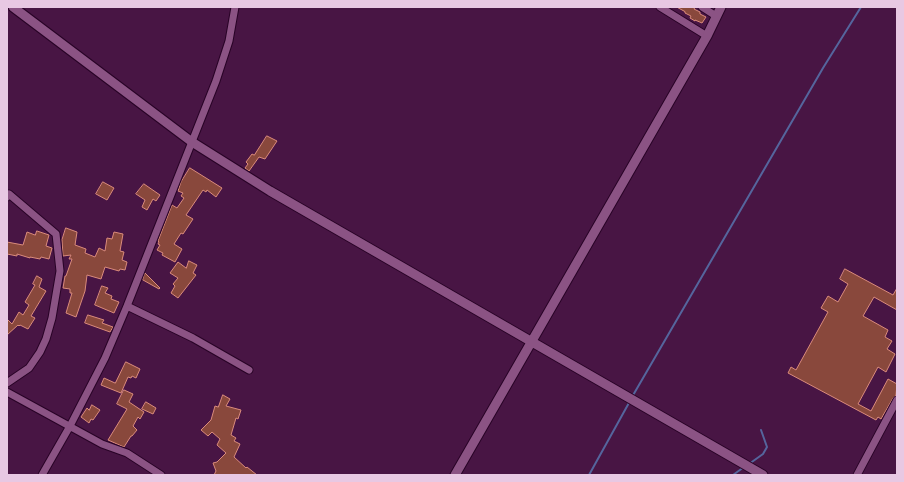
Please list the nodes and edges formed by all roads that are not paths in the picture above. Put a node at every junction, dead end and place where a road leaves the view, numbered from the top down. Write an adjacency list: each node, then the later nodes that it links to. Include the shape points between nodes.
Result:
1 (12, 7): 8 (street)
2 (235, 7): 8 (street, via 227,48)
3 (660, 7): 7 (street)
4 (702, 7): 6 (street)
5 (721, 7): 6 (street)
6 (716, 16): 7 (street)
7 (706, 36): 11 (street)
8 (192, 142): 10 (street); 11 (street, via 270,191)
9 (7, 197): 13 (street, via 9,194 56,234 60,271 52,318 40,352 29,368)
10 (127, 306): 12 (street, via 193,338); 16 (street, via 105,358)
11 (531, 342): 19 (street); 20 (street)
12 (250, 370)
13 (7, 383)
14 (7, 392): 16 (street)
15 (897, 400): 21 (street)
16 (70, 426): 17 (street); 18 (street, via 102,444 127,454)
17 (42, 475)
18 (161, 475)
19 (455, 475)
20 (763, 475)
21 (857, 475)

